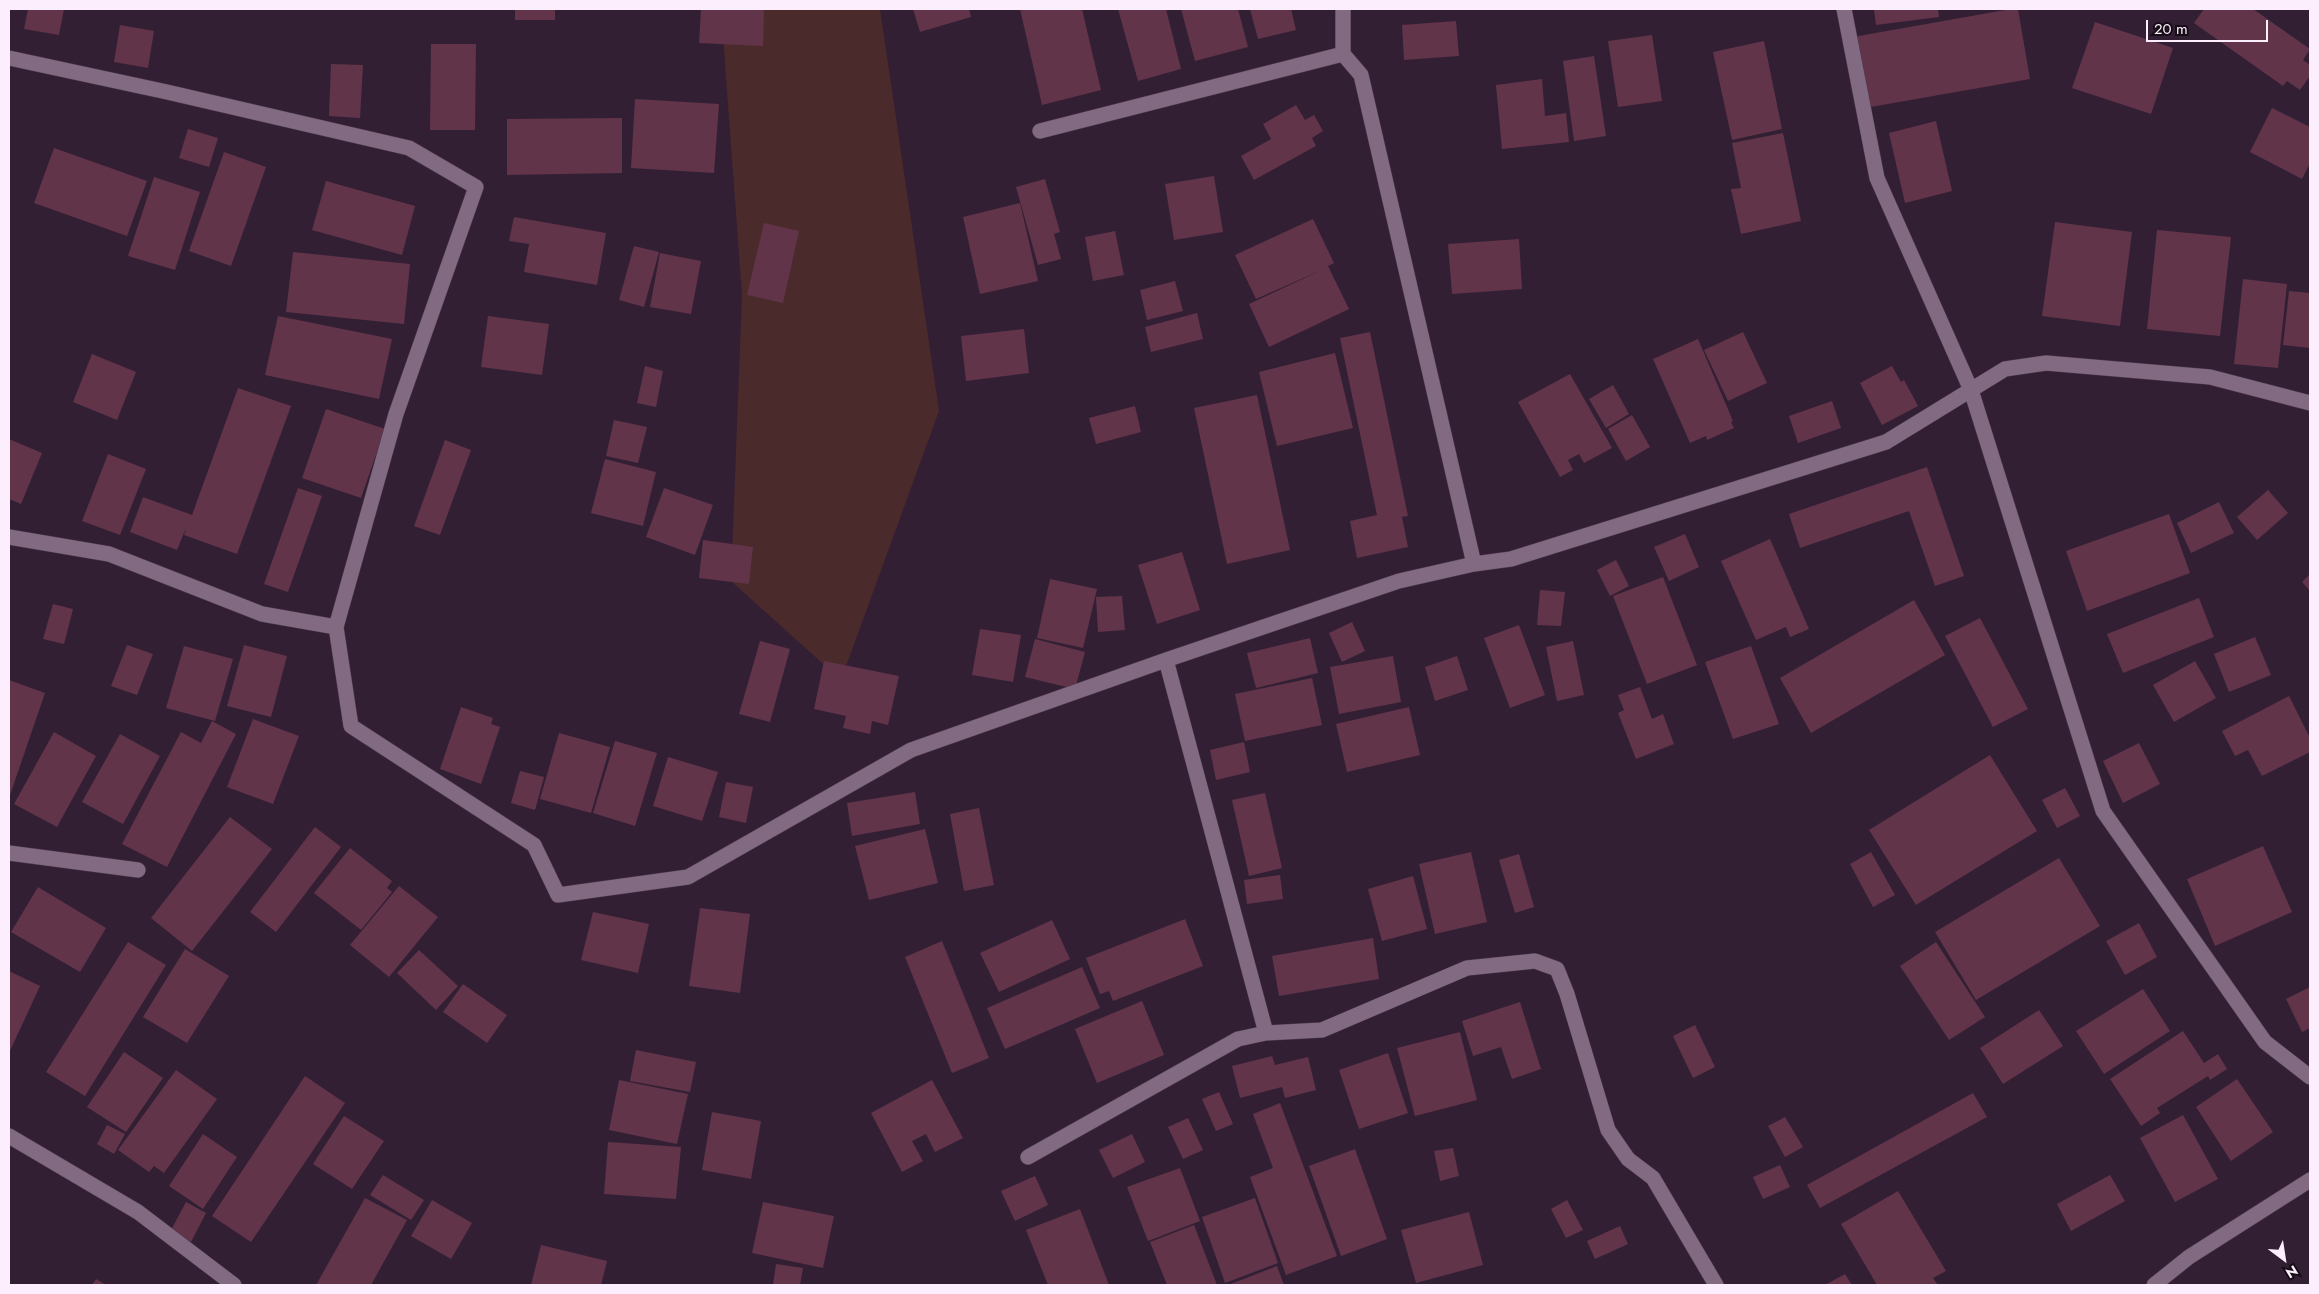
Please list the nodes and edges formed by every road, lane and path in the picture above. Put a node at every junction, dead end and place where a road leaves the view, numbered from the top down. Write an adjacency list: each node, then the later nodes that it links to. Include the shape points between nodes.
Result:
1 (1343, 9): 3 (street)
2 (1844, 9): 6 (street, via 1877,178)
3 (1343, 54): 5 (street); 9 (street, via 1361,75)
4 (9, 58): 10 (street, via 409,148 476,187 396,414)
5 (1040, 131)
6 (1972, 390): 7 (street, via 2005,369 2046,363 2210,377); 9 (street, via 1886,442 1511,559); 15 (street, via 2103,810 2265,1042)
7 (2310, 403)
8 (9, 537): 10 (street, via 109,554 262,614)
9 (1474, 564): 11 (street, via 1399,581)
10 (336, 627): 11 (street, via 351,726 534,845 558,895 688,877 911,750)
11 (1166, 660): 14 (street)
12 (9, 852): 13 (street)
13 (138, 870)
14 (1266, 1034): 17 (street, via 1238,1039); 20 (street, via 1322,1030 1466,968 1535,961 1557,969 1608,1130 1628,1159 1654,1178)
15 (2310, 1078)
16 (9, 1136): 19 (street, via 138,1212)
17 (1028, 1157)
18 (2310, 1180): 21 (street, via 2189,1257)
19 (234, 1285)
20 (1716, 1285)
21 (2154, 1285)

